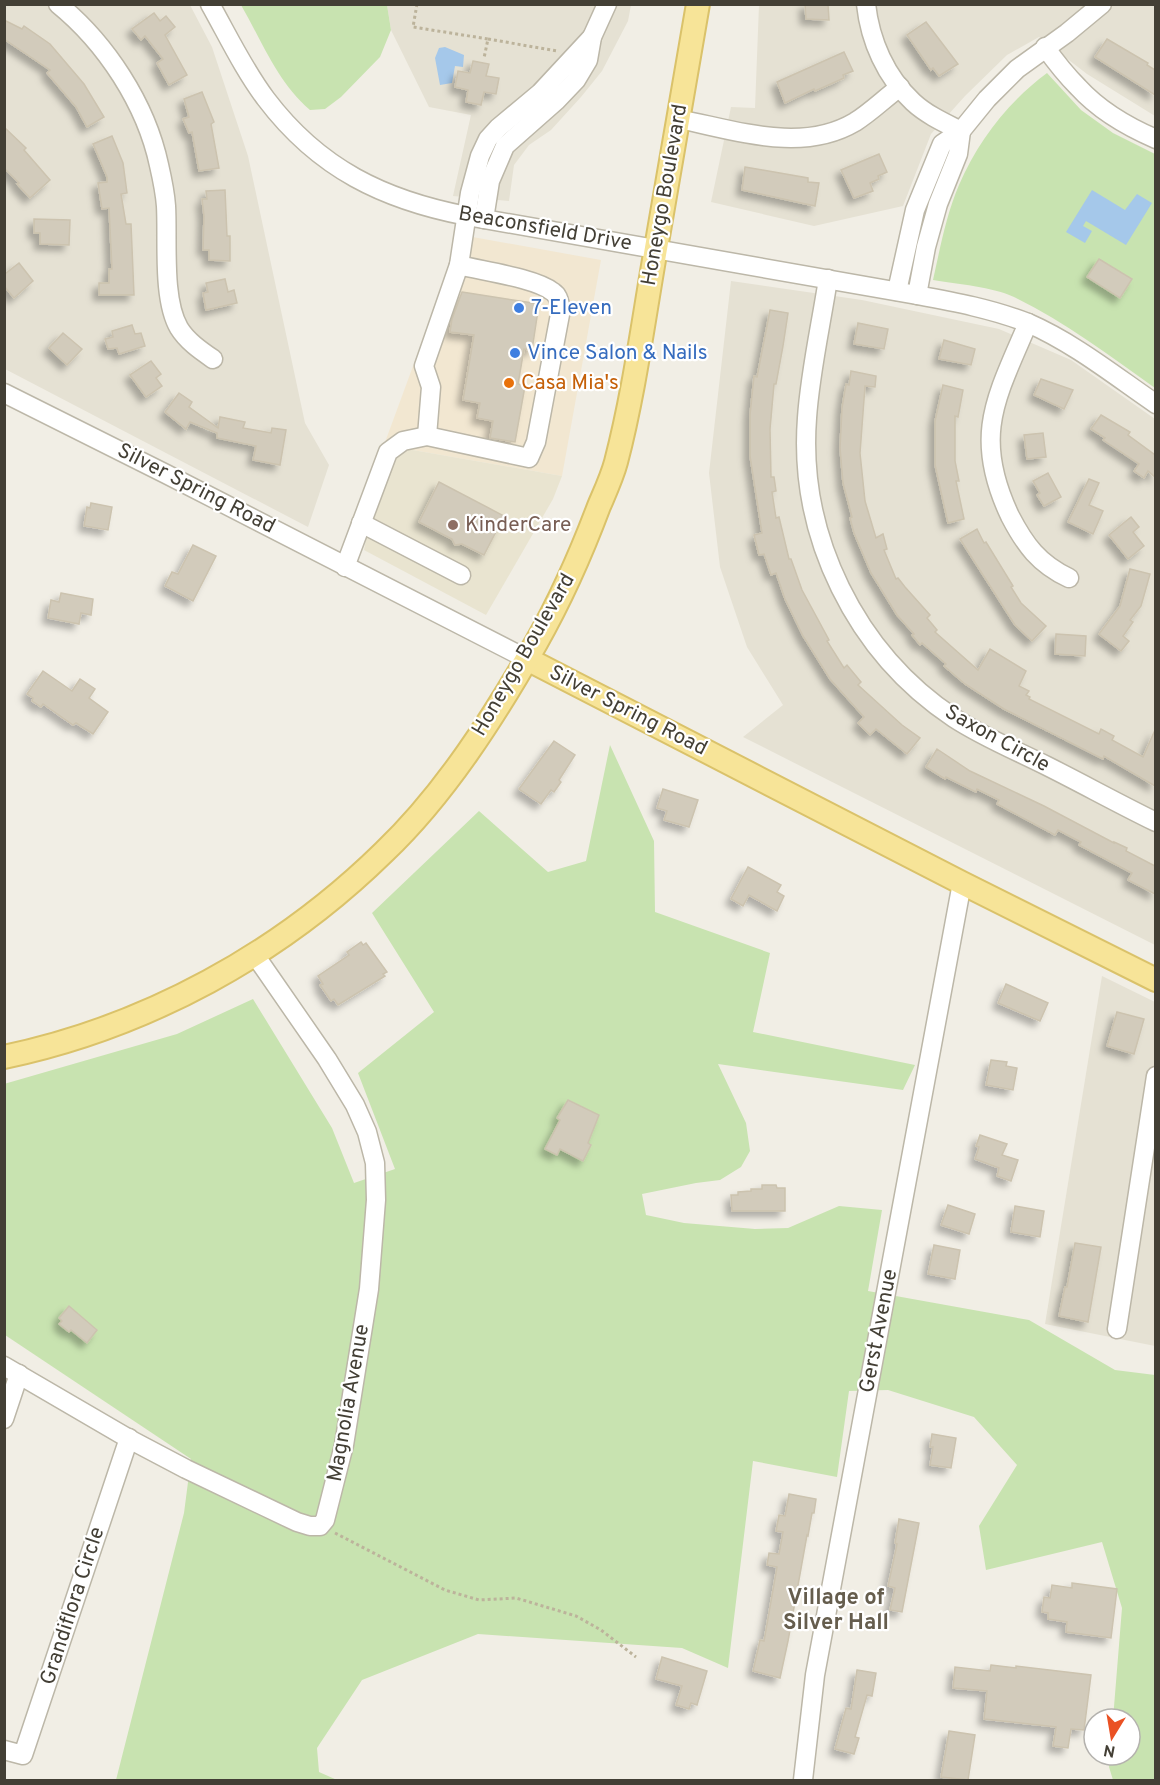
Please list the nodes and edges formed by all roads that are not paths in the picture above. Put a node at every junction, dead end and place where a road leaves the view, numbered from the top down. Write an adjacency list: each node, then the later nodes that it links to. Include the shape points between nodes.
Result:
1 (57, 4): 19 (street, via 108,57 142,115 159,163 166,204 173,316 185,337)
2 (210, 4): 12 (street, Beaconsfield Drive, via 267,100 321,154 353,177 389,195)
3 (607, 4): 12 (street, via 592,37 540,93 488,139 477,164)
4 (698, 4): 9 (main road, Honeygo Boulevard)
5 (866, 4): 8 (street, via 873,40)
6 (1102, 4): 7 (street)
7 (1045, 47): 10 (street, via 987,99); 11 (street, via 1095,103)
8 (900, 87): 9 (street, via 857,121 809,138 786,138); 10 (street, via 922,109)
9 (678, 119): 13 (main road, Honeygo Boulevard)
10 (961, 131): 16 (street, via 942,144 915,210); 17 (street, via 958,154 932,225)
11 (1155, 139)
12 (476, 218): 13 (street, Beaconsfield Drive); 14 (street)
13 (656, 249): 15 (street, Beaconsfield Drive); 27 (main road, Honeygo Boulevard, via 615,465 560,601)
14 (459, 265): 22 (street, via 424,366 431,387); 22 (street, via 552,291 558,296 561,309 536,442 529,458)
15 (828, 279): 16 (street, Beaconsfield Drive); 28 (street, Saxon Circle, via 806,419 808,484 823,547 853,613 906,680 955,718)
16 (897, 291): 17 (street, Beaconsfield Drive)
17 (917, 295): 18 (street, Beaconsfield Drive)
18 (1028, 323): 21 (street, Beaconsfield Drive, via 1076,349); 26 (street, via 995,404 990,457 998,490 1016,528 1041,561)
19 (213, 359)
20 (4, 393): 24 (street, Silver Spring Road)
21 (1155, 404)
22 (427, 436): 23 (street, via 403,441 388,452)
23 (361, 522): 24 (street); 25 (street)
24 (345, 567): 27 (street, Silver Spring Road)
25 (461, 575)
26 (1069, 578)
27 (527, 659): 29 (main road, Silver Spring Road); 30 (main road, Honeygo Boulevard, via 472,747 385,852)
28 (1155, 822)
29 (962, 884): 31 (main road, Silver Spring Road); 39 (street, Gerst Avenue, via 815,1675)
30 (255, 956): 32 (main road, Honeygo Boulevard, via 169,1002 99,1030); 37 (street, Magnolia Avenue, via 355,1105 375,1163 369,1288 344,1446 325,1520 320,1526 297,1522)
31 (1155, 980)
32 (4, 1057)
33 (1155, 1076): 34 (street)
34 (1117, 1329)
35 (12, 1370): 36 (street); 37 (street)
36 (4, 1419)
37 (129, 1438): 38 (street, Grandiflora Circle, via 23,1755)
38 (4, 1750)
39 (803, 1780)

